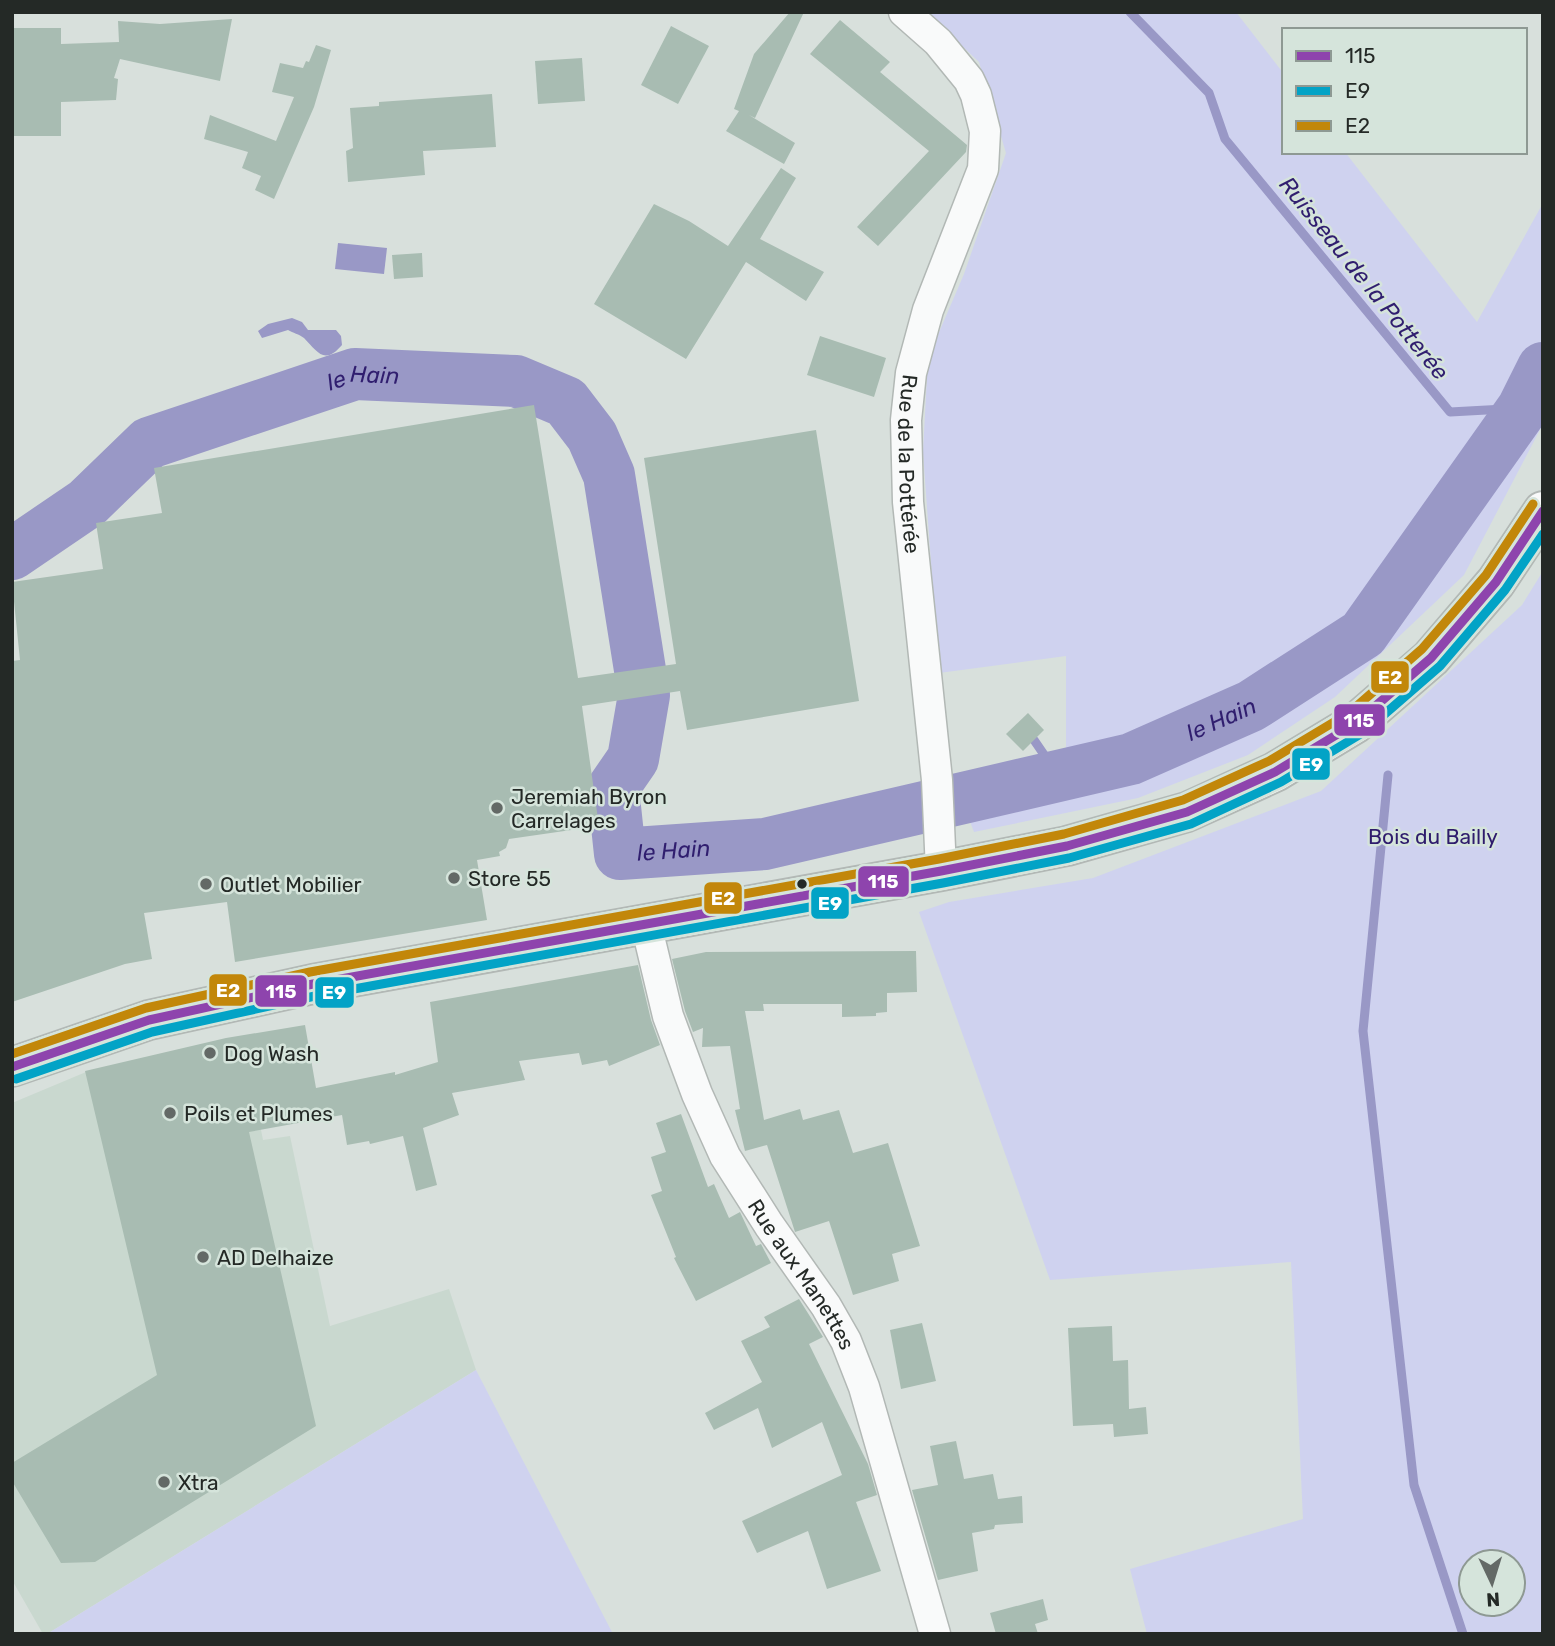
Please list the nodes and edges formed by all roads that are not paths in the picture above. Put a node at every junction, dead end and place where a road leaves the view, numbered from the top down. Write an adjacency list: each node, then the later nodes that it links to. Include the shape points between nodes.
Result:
1 (904, 12): 3 (street, Rue de la Pottérée, via 938,42 969,80 985,131 984,169 928,310 911,373 906,420 908,502 937,780)
2 (1543, 511): 3 (main road, via 1496,582 1431,658 1356,723 1275,772 1187,812 1067,846)
3 (941, 871): 4 (main road)
4 (646, 924): 5 (main road, via 313,984 149,1020); 6 (street, Rue aux Manettes, via 667,1016 725,1156 846,1341 864,1387)
5 (12, 1067)
6 (935, 1634)

